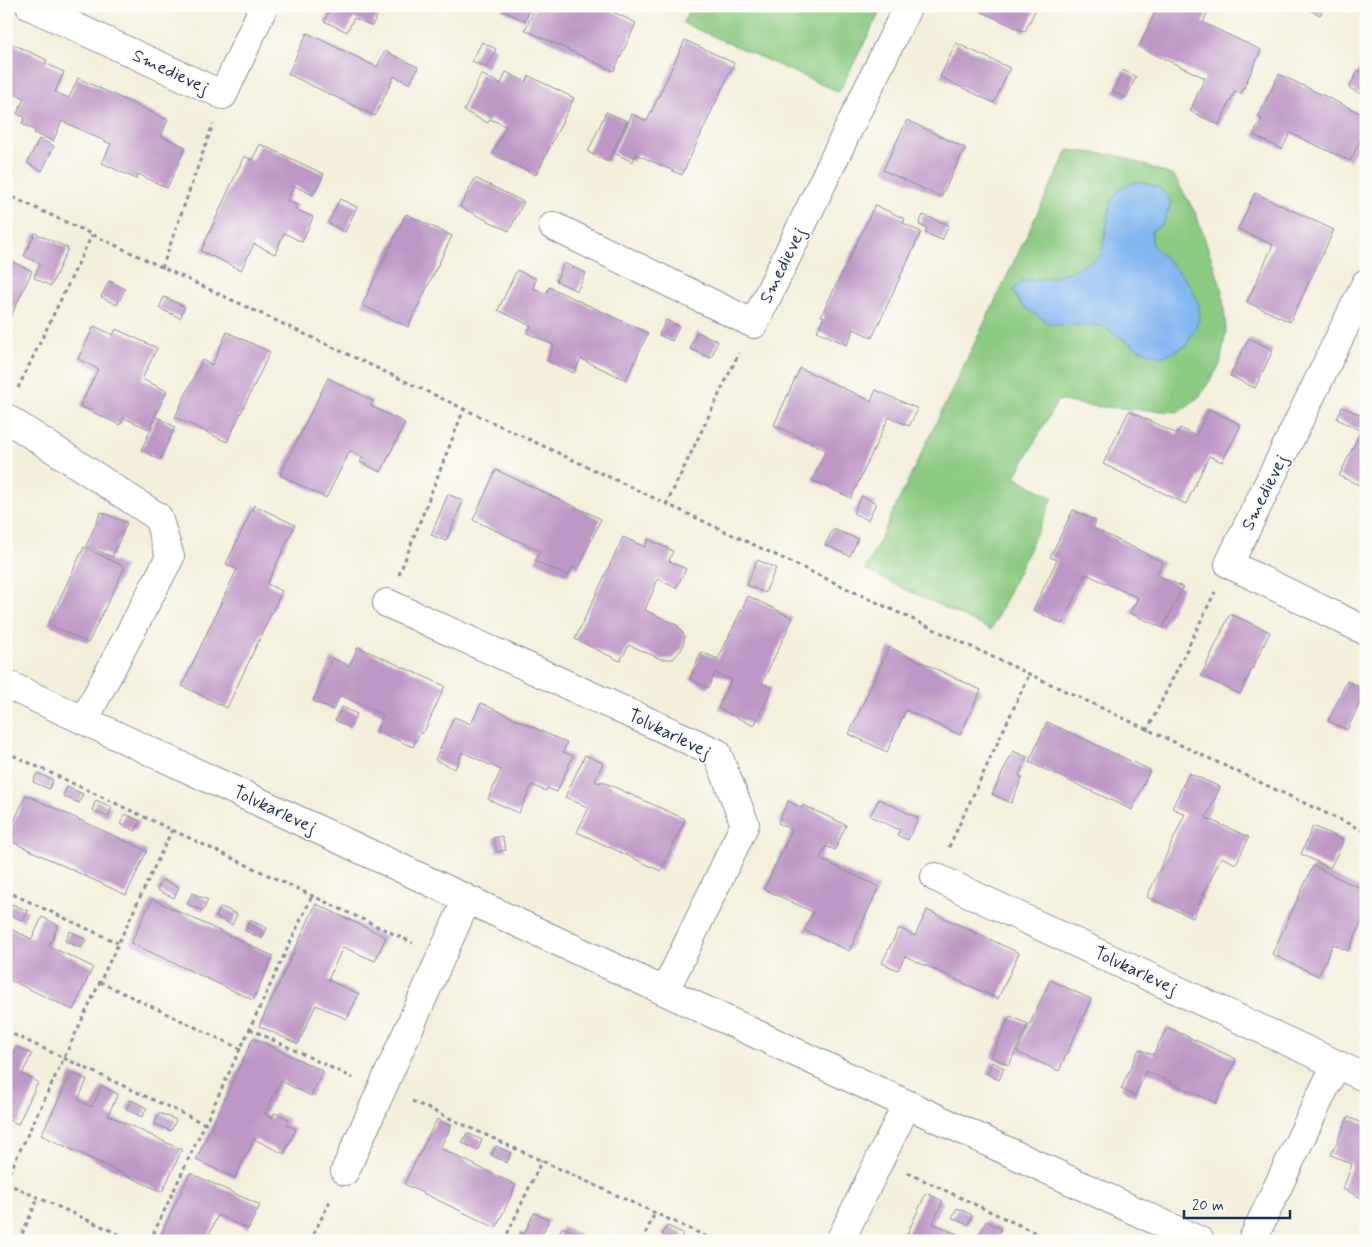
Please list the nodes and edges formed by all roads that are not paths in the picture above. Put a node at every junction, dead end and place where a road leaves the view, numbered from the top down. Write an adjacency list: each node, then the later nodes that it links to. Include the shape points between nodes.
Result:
1 (30, 6): 2 (street, Smedievej, via 223,95)
2 (264, 6)
3 (908, 6): 4 (street, Smedievej, via 754,324)
4 (553, 226)
5 (1366, 283): 8 (street, Smedievej, via 1229,564)
6 (11, 407): 10 (street, via 158,517 170,556)
7 (387, 603): 13 (street, Tolvkarlevej, via 717,753 745,824)
8 (1366, 630)
9 (6, 685): 10 (street, Tolvkarlevej)
10 (84, 720): 12 (street, Tolvkarlevej)
11 (935, 877): 14 (street, Tolvkarlevej)
12 (467, 899): 13 (street, Tolvkarlevej); 17 (street)
13 (665, 991): 16 (street, Tolvkarlevej)
14 (1336, 1064): 15 (street, Tolvkarlevej); 20 (street)
15 (1366, 1078)
16 (907, 1104): 18 (street); 19 (street, Tolvkarlevej)
17 (345, 1171)
18 (840, 1241)
19 (1200, 1241)
20 (1252, 1241)

